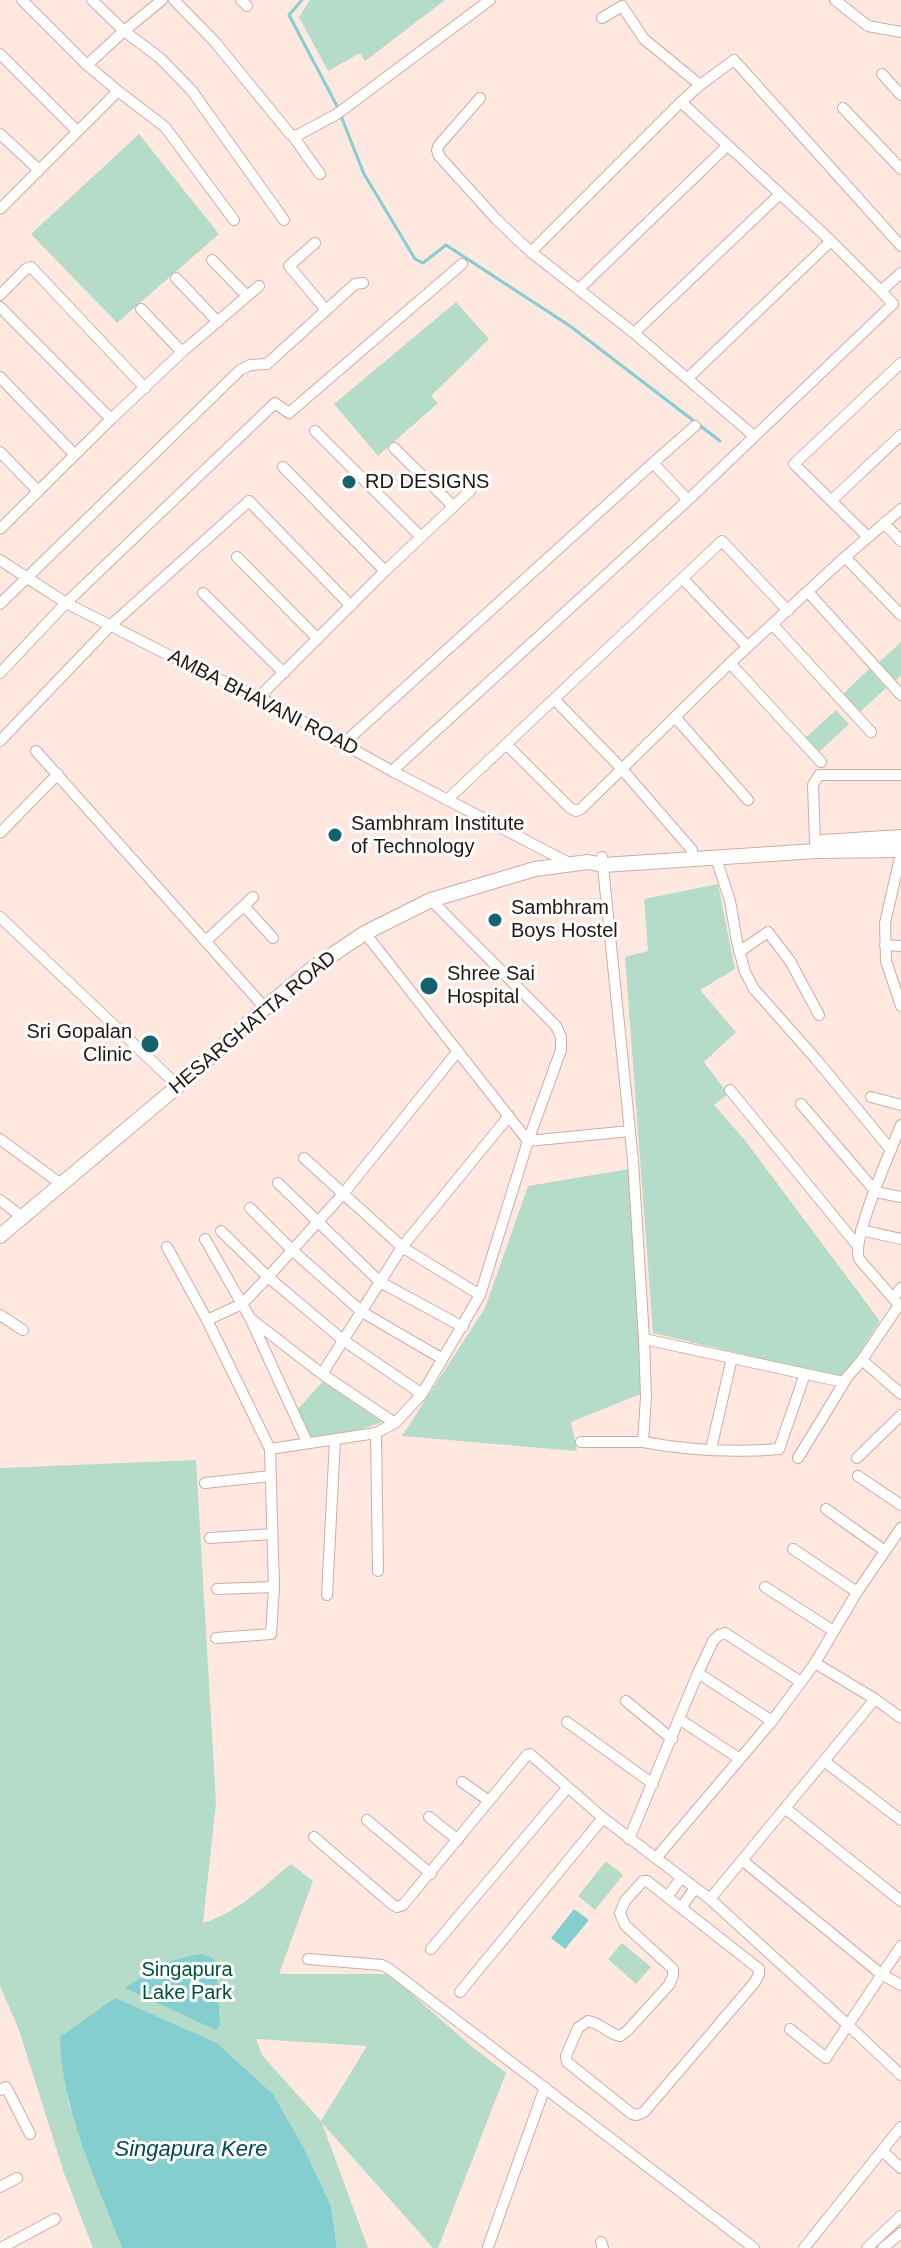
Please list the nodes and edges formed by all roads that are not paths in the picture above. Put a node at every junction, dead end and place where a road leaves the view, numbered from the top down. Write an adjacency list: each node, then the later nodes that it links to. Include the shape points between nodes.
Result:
1 (22, 0): 11 (street)
2 (92, 0): 8 (street)
3 (162, 0): 8 (street)
4 (174, 0): 21 (street)
5 (490, 0): 21 (street, via 340,112)
6 (835, 0): 9 (street, via 868,26)
7 (602, 18): 13 (street, via 622,6 644,39)
8 (124, 31): 11 (street); 29 (street, via 192,91)
9 (901, 32)
10 (0, 54): 19 (street)
11 (87, 65): 14 (street)
12 (882, 74): 15 (street)
13 (700, 85): 17 (street); 32 (street, via 734,60)
14 (118, 91): 19 (street); 28 (street, via 165,127)
15 (901, 95)
16 (480, 98): 33 (street, via 437,150)
17 (681, 102): 22 (street); 33 (street)
18 (843, 108): 23 (street)
19 (77, 131): 24 (street)
20 (0, 134): 24 (street)
21 (293, 136): 25 (street)
22 (727, 146): 26 (street); 40 (street)
23 (901, 169)
24 (39, 170): 27 (street)
25 (320, 174)
26 (780, 194): 30 (street); 48 (street)
27 (0, 209)
28 (234, 220)
29 (284, 220)
30 (831, 241): 41 (street); 52 (street)
31 (315, 243): 46 (street, via 289,266)
32 (901, 246)
33 (531, 252): 40 (street)
34 (212, 260): 43 (street)
35 (462, 264): 83 (street, via 289,413 275,403)
36 (901, 273): 41 (street)
37 (176, 278): 47 (street)
38 (363, 283): 46 (street)
39 (259, 286): 43 (street)
40 (579, 289): 48 (street)
41 (881, 291): 58 (street, via 893,304)
42 (0, 295): 53 (street, via 31,267)
43 (247, 296): 47 (street)
44 (0, 307): 54 (street)
45 (141, 309): 49 (street)
46 (326, 310): 79 (street, via 265,365 240,370)
47 (218, 322): 49 (street)
48 (634, 333): 52 (street)
49 (182, 352): 53 (street)
50 (901, 363): 67 (street, via 794,464)
51 (0, 377): 61 (street)
52 (688, 378): 58 (street)
53 (145, 388): 54 (street)
54 (111, 419): 61 (street)
55 (695, 426): 62 (street)
56 (315, 431): 72 (street)
57 (901, 435): 67 (street)
58 (754, 436): 66 (street)
59 (394, 448): 68 (street)
60 (0, 452): 64 (street)
61 (74, 454): 64 (street)
62 (653, 463): 66 (street); 101 (street)
63 (283, 467): 78 (street)
64 (38, 491): 71 (street)
65 (470, 491): 68 (street)
66 (688, 500): 106 (street)
67 (832, 500): 73 (street)
68 (453, 506): 72 (street)
69 (901, 509): 70 (street)
70 (884, 523): 73 (street); 74 (street)
71 (1, 525)
72 (421, 537): 78 (street)
73 (868, 537): 76 (street)
74 (901, 541)
75 (237, 557): 90 (street)
76 (845, 557): 81 (street); 87 (street)
77 (0, 560): 79 (street, AMBA BHAVANI ROAD)
78 (385, 571): 85 (street)
79 (27, 579): 83 (street, AMBA BHAVANI ROAD); 84 (street)
80 (683, 579): 86 (street, via 722,541); 91 (street); 97 (street)
81 (808, 592): 86 (street); 95 (street)
82 (203, 593): 94 (street)
83 (66, 603): 88 (street, AMBA BHAVANI ROAD); 93 (street)
84 (0, 604)
85 (351, 606): 88 (street, via 249,501); 90 (street)
86 (788, 611): 89 (street)
87 (901, 615)
88 (111, 625): 96 (street, AMBA BHAVANI ROAD); 100 (street)
89 (773, 625): 91 (street); 99 (street)
90 (318, 639): 94 (street)
91 (748, 647): 92 (street)
92 (730, 663): 98 (street); 104 (street)
93 (0, 673)
94 (284, 673): 96 (street)
95 (901, 695)
96 (259, 697): 101 (street, AMBA BHAVANI ROAD)
97 (554, 699): 102 (street); 105 (street)
98 (675, 717): 105 (street); 110 (street)
99 (871, 732)
100 (0, 741)
101 (343, 744): 106 (street, AMBA BHAVANI ROAD)
102 (506, 744): 105 (street, via 576,811); 109 (street)
103 (36, 751): 107 (street)
104 (821, 762)
105 (621, 768): 115 (street)
106 (392, 771): 109 (street, AMBA BHAVANI ROAD)
107 (58, 774): 111 (street); 125 (street)
108 (901, 775): 113 (street, via 819,775 813,785)
109 (447, 800): 118 (street, AMBA BHAVANI ROAD)
110 (748, 800)
111 (0, 833)
112 (901, 837): 113 (main road, HESARGHATTA ROAD)
113 (815, 842): 115 (main road, HESARGHATTA ROAD)
114 (901, 851): 116 (main road, HESARGHATTA ROAD); 126 (street)
115 (692, 854): 116 (main road, HESARGHATTA ROAD); 117 (main road, HESARGHATTA ROAD)
116 (716, 858): 128 (street)
117 (598, 861): 118 (main road, HESARGHATTA ROAD); 140 (street)
118 (571, 864): 120 (main road, HESARGHATTA ROAD, via 535,869)
119 (253, 897): 121 (street)
120 (431, 900): 123 (main road, HESARGHATTA ROAD); 142 (street, via 561,1037)
121 (244, 906): 124 (street); 125 (street)
122 (0, 917): 133 (street)
123 (365, 933): 130 (main road, HESARGHATTA ROAD); 132 (street)
124 (273, 938)
125 (206, 941): 130 (street)
126 (885, 945): 127 (street); 129 (street)
127 (901, 946)
128 (739, 952): 131 (street, via 768,932); 143 (street, via 754,989)
129 (901, 1006)
130 (265, 1008): 133 (main road, HESARGHATTA ROAD)
131 (819, 1015)
132 (458, 1051): 138 (street); 148 (street)
133 (178, 1086): 146 (main road, HESARGHATTA ROAD)
134 (730, 1090): 159 (street)
135 (871, 1097): 137 (street)
136 (801, 1104): 147 (street)
137 (901, 1105)
138 (509, 1116): 142 (street); 161 (street)
139 (901, 1125): 143 (street)
140 (630, 1131): 142 (street); 175 (street)
141 (0, 1139): 146 (street)
142 (528, 1141): 166 (street)
143 (894, 1154): 147 (street)
144 (304, 1158): 148 (street)
145 (278, 1183): 153 (street)
146 (61, 1184): 152 (main road, HESARGHATTA ROAD)
147 (876, 1192): 149 (street); 154 (street)
148 (343, 1194): 153 (street); 161 (street)
149 (901, 1197)
150 (0, 1200): 152 (street)
151 (250, 1208): 162 (street)
152 (22, 1217): 156 (main road, HESARGHATTA ROAD)
153 (318, 1222): 162 (street); 164 (street)
154 (861, 1230): 158 (street); 159 (street)
155 (221, 1231): 163 (street)
156 (0, 1236)
157 (205, 1239): 168 (street)
158 (901, 1239)
159 (857, 1245): 167 (street, via 859,1259)
160 (167, 1247): 172 (street)
161 (402, 1247): 164 (street); 166 (street)
162 (293, 1251): 163 (street); 169 (street)
163 (268, 1277): 168 (street); 176 (street)
164 (380, 1282): 169 (street); 173 (street)
165 (901, 1288): 167 (street)
166 (480, 1295): 173 (street)
167 (898, 1303): 179 (street)
168 (242, 1304): 171 (street); 172 (street)
169 (362, 1312): 176 (street); 177 (street)
170 (0, 1315): 174 (street)
171 (250, 1318): 180 (street); 189 (street)
172 (207, 1320): 192 (street)
173 (463, 1327): 177 (street)
174 (23, 1330)
175 (644, 1339): 178 (street); 191 (street)
176 (343, 1340): 180 (street); 183 (street)
177 (441, 1358): 183 (street)
178 (732, 1358): 181 (street); 193 (street)
179 (862, 1360): 182 (street); 184 (street)
180 (322, 1374): 186 (street)
181 (805, 1374): 182 (street); 193 (street, via 779,1449)
182 (845, 1381): 194 (street)
183 (422, 1394): 186 (street)
184 (901, 1394)
185 (901, 1415): 195 (street)
186 (395, 1423): 187 (street)
187 (376, 1433): 188 (street); 206 (street)
188 (335, 1440): 189 (street); 211 (street)
189 (307, 1442): 192 (street)
190 (581, 1442): 191 (street)
191 (643, 1442): 193 (street)
192 (270, 1449): 196 (street)
193 (711, 1449)
194 (798, 1458)
195 (857, 1458)
196 (271, 1476): 198 (street); 202 (street)
197 (858, 1476): 199 (street)
198 (205, 1483)
199 (901, 1505)
200 (826, 1509): 205 (street)
201 (901, 1528): 205 (street)
202 (272, 1534): 203 (street); 207 (street)
203 (210, 1538)
204 (793, 1549): 210 (street)
205 (885, 1551): 210 (street)
206 (378, 1571)
207 (274, 1587): 209 (street); 213 (street, via 271,1634)
208 (765, 1587): 212 (street)
209 (217, 1589)
210 (857, 1592): 212 (street)
211 (327, 1595)
212 (832, 1630): 214 (street)
213 (216, 1638)
214 (815, 1663): 216 (street); 217 (street)
215 (698, 1673): 216 (street, via 713,1641 725,1633); 220 (street); 221 (street)
216 (801, 1682): 221 (street)
217 (875, 1699): 219 (street); 225 (street)
218 (626, 1701): 223 (street)
219 (901, 1718)
220 (679, 1719): 223 (street); 224 (street)
221 (772, 1721): 224 (street)
222 (567, 1722): 227 (street)
223 (672, 1739): 227 (street)
224 (740, 1759): 238 (street)
225 (824, 1761): 230 (street); 234 (street)
226 (462, 1782): 229 (street)
227 (653, 1784): 236 (street)
228 (568, 1787): 229 (street, via 527,1755); 232 (street); 248 (street)
229 (489, 1801): 237 (street)
230 (785, 1808): 239 (street); 245 (street)
231 (429, 1817): 237 (street)
232 (603, 1818): 236 (street); 252 (street)
233 (367, 1820): 240 (street)
234 (901, 1820)
235 (314, 1837): 240 (street, via 397,1907)
236 (629, 1839): 238 (street)
237 (458, 1840): 240 (street)
238 (656, 1858): 241 (street)
239 (742, 1860): 244 (street); 250 (street)
240 (431, 1874)
241 (681, 1878): 242 (street); 243 (street)
242 (695, 1888): 244 (street); 246 (street)
243 (667, 1897): 246 (street); 246 (street, via 643,1881 620,1913 625,1925 673,1969 669,1985 620,2036 597,2023 583,2023 566,2056 571,2067 632,2114 644,2112 759,1974)
244 (710, 1899): 253 (street)
245 (901, 1901)
246 (681, 1908)
247 (901, 1946): 250 (street)
248 (431, 1949)
249 (308, 1959): 257 (street, via 385,1966)
250 (881, 1974): 251 (street); 253 (street)
251 (901, 1985)
252 (460, 1992)
253 (848, 2025): 254 (street, via 826,2058); 256 (street)
254 (790, 2029)
255 (0, 2075): 258 (street)
256 (901, 2075)
257 (545, 2087): 268 (street); 270 (street)
258 (3, 2089): 260 (street)
259 (901, 2127): 261 (street)
260 (30, 2134)
261 (882, 2151): 262 (street); 271 (street)
262 (901, 2168)
263 (17, 2178): 264 (street)
264 (1, 2185)
265 (901, 2216): 272 (street)
266 (55, 2219): 269 (street)
267 (901, 2233): 273 (street)
268 (488, 2247)
269 (1, 2248)
270 (754, 2248)
271 (804, 2248)
272 (867, 2248)
273 (883, 2248)

